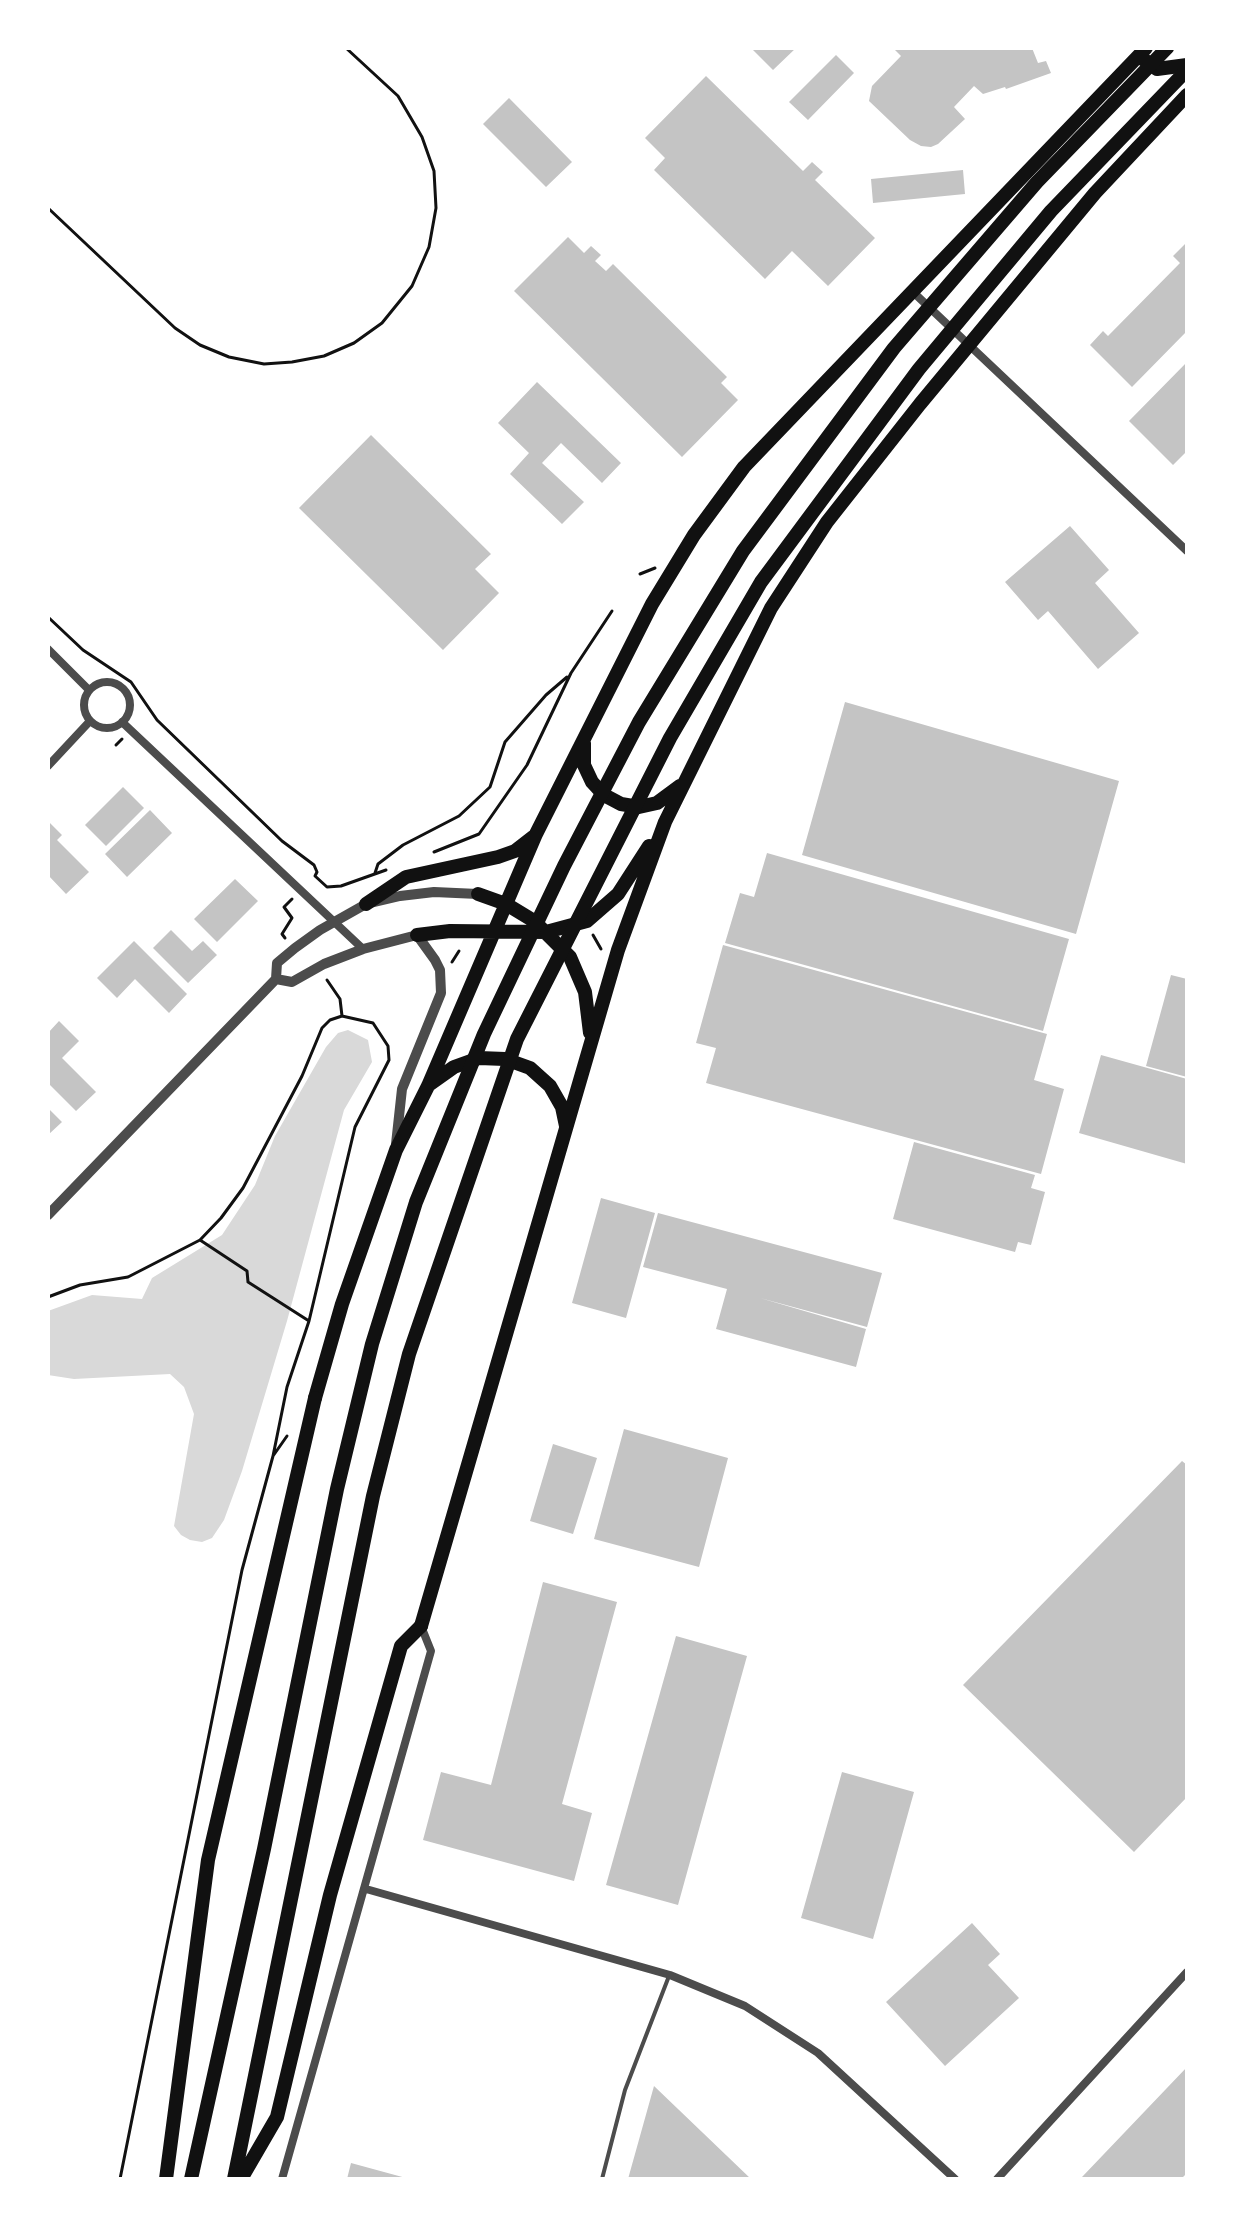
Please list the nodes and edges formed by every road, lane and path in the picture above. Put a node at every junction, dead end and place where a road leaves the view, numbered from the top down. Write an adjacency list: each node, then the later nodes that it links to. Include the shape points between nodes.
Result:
1 (346, 48): 6 (path, via 398,96 422,137 434,171 436,208 429,247 412,286 382,323 354,343 324,356 264,364 200,345 175,328)
2 (1167, 48): 59 (highway, via 1037,182 894,348 743,551 639,722 484,1034 416,1202 372,1344)
3 (1138, 51): 4 (highway, via 1157,69); 7 (highway)
4 (1187, 68): 60 (highway, via 1051,211 919,369 761,582 670,738 517,1039 409,1354 370,1511)
5 (1187, 95): 8 (highway, via 1095,193)
6 (48, 208)
7 (913, 292): 8 (street); 17 (highway, via 744,467 652,604)
8 (971, 345): 9 (street); 19 (highway, via 827,522 771,608)
9 (1187, 551)
10 (612, 611): 13 (path)
11 (48, 617): 25 (path, via 83,650 131,682 157,720 282,841 314,865)
12 (48, 649): 14 (street)
13 (571, 673): 22 (path, via 527,765 479,834); 24 (path, via 505,742 490,787 459,816 403,845 378,864)
14 (89, 690): 15 (street, via 84,702); 16 (street, via 102,682 123,689 129,710)
15 (90, 721): 16 (street, via 102,728); 18 (street)
16 (122, 722): 31 (street)
17 (588, 729): 19 (highway, via 584,765 604,795 639,807 657,803); 21 (highway)
18 (48, 766)
19 (683, 783): 20 (highway)
20 (665, 822): 34 (highway, via 603,910 587,921); 45 (highway, via 618,950)
21 (536, 834): 29 (highway, via 515,851 406,877); 30 (highway)
22 (422, 857)
23 (397, 866): 24 (path)
24 (375, 873): 25 (path, via 327,887)
25 (315, 876): 26 (path)
26 (311, 880)
27 (478, 894): 29 (street, via 434,892); 30 (highway)
28 (290, 902): 36 (path, via 284,907 292,918)
29 (366, 904): 31 (street)
30 (506, 904): 33 (highway); 34 (highway)
31 (334, 922): 37 (street); 41 (street, via 277,963)
32 (590, 928): 39 (path)
33 (495, 931): 34 (highway); 35 (highway); 44 (highway)
34 (546, 932): 45 (highway, via 570,957 585,992 590,1023 590,1045)
35 (417, 935): 37 (street); 46 (street, via 440,970 441,993 402,1089)
36 (285, 937)
37 (363, 949): 41 (street, via 292,982)
38 (459, 951): 40 (path)
39 (603, 953)
40 (448, 964)
41 (276, 979): 47 (street)
42 (331, 983): 43 (path)
43 (342, 1016): 48 (path, via 322,1028 243,1188); 50 (path, via 373,1023 388,1046 389,1060 355,1127)
44 (428, 1086): 45 (highway, via 454,1067 479,1058 505,1059 530,1068 550,1086); 46 (highway)
45 (567, 1131): 53 (highway)
46 (396, 1150): 58 (highway, via 315,1398 208,1860)
47 (48, 1215)
48 (200, 1240): 49 (path, via 128,1277); 50 (path, via 247,1271 248,1282)
49 (48, 1297)
50 (309, 1321): 52 (path, via 287,1387)
51 (290, 1433): 52 (path)
52 (273, 1456): 57 (path, via 242,1570)
53 (421, 1626): 54 (street, via 431,1651); 61 (highway, via 401,1646 330,1895 277,2117)
54 (366, 1889): 56 (street); 62 (street)
55 (1187, 1972): 65 (street)
56 (670, 1975): 63 (lane, via 625,2090); 64 (street, via 745,2006 818,2053)
57 (120, 2179)
58 (166, 2179)
59 (191, 2179)
60 (234, 2179)
61 (241, 2179)
62 (282, 2179)
63 (602, 2179)
64 (955, 2179)
65 (997, 2179)

